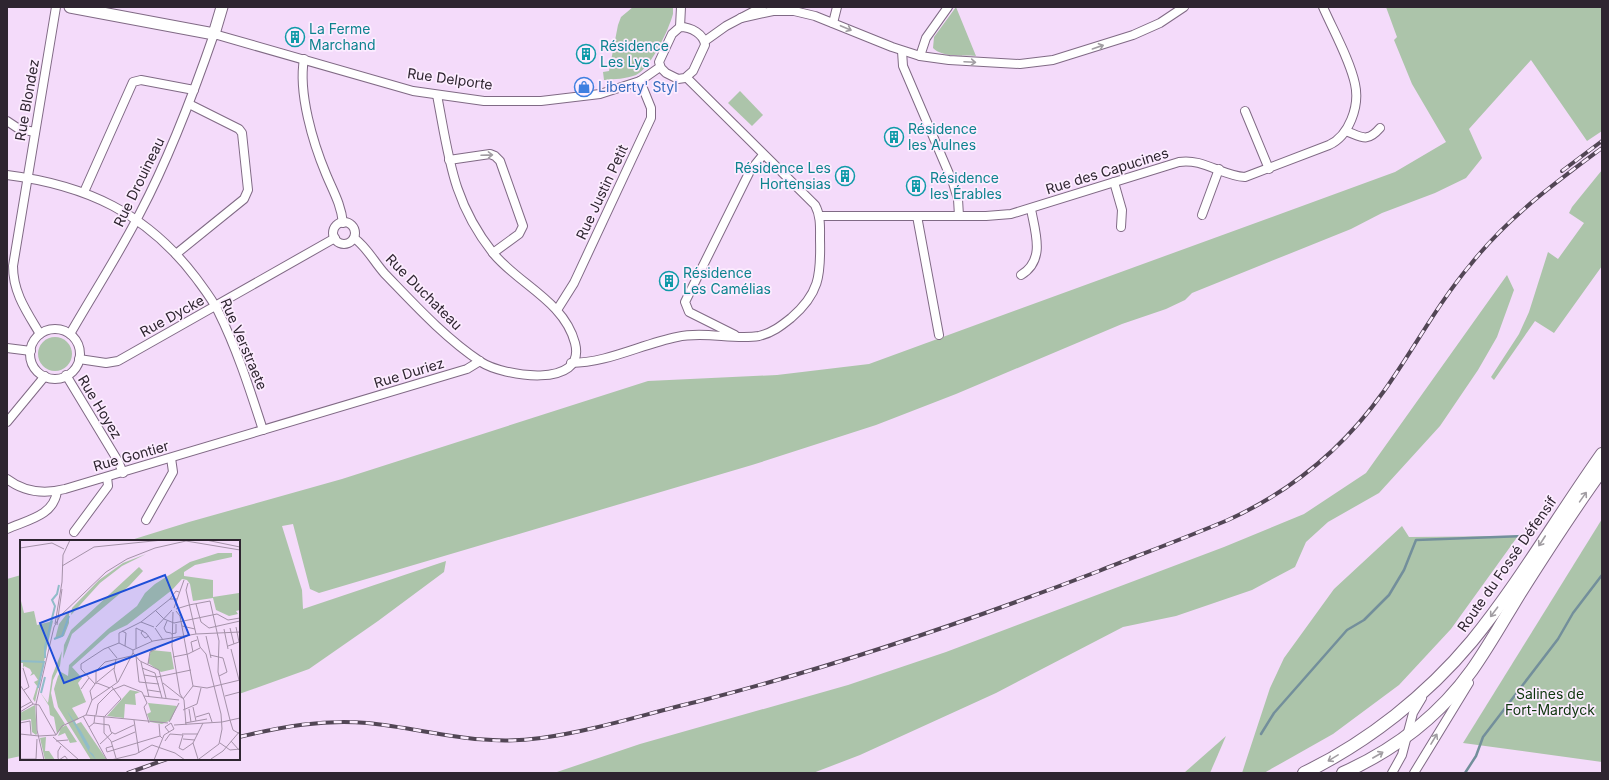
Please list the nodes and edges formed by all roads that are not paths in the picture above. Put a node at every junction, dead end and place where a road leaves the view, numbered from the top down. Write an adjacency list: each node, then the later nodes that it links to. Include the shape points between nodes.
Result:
1 (56, 7): 28 (street, Rue Blondez)
2 (70, 7): 13 (street, Rue Delporte)
3 (222, 7): 13 (street)
4 (681, 7): 12 (street)
5 (762, 7): 10 (street)
6 (837, 7): 11 (street)
7 (948, 7): 16 (street, via 926,38)
8 (1184, 7): 16 (street, one-way to 8, via 957,61 1042,63 1149,28)
9 (1323, 7): 27 (street, Rue des Capucines, via 1352,74 1356,90 1354,111)
10 (740, 18): 11 (street, via 784,10 804,13); 14 (street)
11 (833, 23): 15 (street, one-way to 15)
12 (680, 28): 14 (street, via 687,28 699,34); 18 (street, via 672,34 659,60)
13 (214, 34): 17 (street, Rue Delporte); 21 (street, Rue Drouineau)
14 (705, 41): 19 (street, via 703,52)
15 (902, 51): 16 (street); 41 (street, via 903,66 955,188)
16 (920, 56)
17 (304, 59): 22 (street, Rue Delporte, via 405,89); 43 (street, via 303,75 312,130 340,205)
18 (660, 67): 19 (street, via 676,78); 20 (street, Rue Delporte)
19 (687, 78): 29 (street)
20 (640, 81): 22 (street, Rue Delporte, via 600,94 542,101 493,101); 51 (street, Rue Justin Petit, via 651,108 651,118 574,283)
21 (194, 90): 23 (street, Rue Drouineau); 36 (street, via 140,80 133,82)
22 (437, 95): 30 (street)
23 (189, 104): 42 (street, Rue Drouineau, via 165,162); 48 (street, via 241,131 244,138 248,190 244,198)
24 (1245, 111): 31 (street)
25 (7, 121): 28 (street, via 19,129)
26 (1380, 128): 27 (street, via 1373,136 1367,138)
27 (1346, 131): 31 (street, Rue des Capucines, via 1334,143)
28 (35, 132): 34 (street, Rue Blondez)
29 (763, 155): 39 (street, via 807,194); 55 (street, via 750,171 685,304 689,312)
30 (449, 160): 47 (street, via 454,184 465,209); 47 (street, one-way to 47, via 490,154 500,161 523,226 519,234)
31 (1269, 169): 32 (street, Rue des Capucines, via 1245,177)
32 (1219, 170): 35 (street, Rue des Capucines, via 1200,163 1184,162); 38 (street)
33 (7, 175): 34 (street, Rue Verstraete)
34 (27, 178): 36 (street, Rue Verstraete); 52 (street, Rue Blondez, via 13,257 13,271 18,296)
35 (1114, 182): 37 (street, Rue des Capucines); 44 (street, via 1122,210)
36 (84, 192): 42 (street, Rue Verstraete, via 107,202)
37 (1031, 209): 41 (street, Rue des Capucines, via 999,215); 49 (street, via 1037,255 1030,269)
38 (1202, 215)
39 (820, 216): 40 (street, Rue des Capucines); 55 (street, via 821,260 815,290 798,312 779,328 763,335)
40 (917, 216): 41 (street, Rue des Capucines); 54 (street)
41 (959, 216)
42 (136, 221): 48 (street, Rue Verstraete); 53 (street, Rue Drouineau)
43 (343, 223): 45 (street, via 335,228); 46 (street, via 354,229)
44 (1121, 227)
45 (335, 238): 46 (street, via 345,244); 50 (street, Rue Dycke)
46 (354, 238): 59 (street, Rue Duchateau, via 364,246 379,267 408,298)
47 (493, 253): 51 (street, via 514,275)
48 (176, 254): 50 (street, Rue Verstraete)
49 (1021, 275)
50 (216, 306): 58 (street, Rue Dycke, via 118,361 106,363); 64 (street, Rue Verstraete)
51 (557, 310): 60 (street, via 575,343 576,353)
52 (40, 334): 53 (street, via 55,329); 57 (street)
53 (70, 334): 58 (street, via 78,345)
54 (939, 335)
55 (738, 336): 60 (street, via 679,336 588,362)
56 (7, 348): 57 (street)
57 (31, 350): 62 (street, via 34,366)
58 (79, 359): 61 (street, via 74,370)
59 (480, 361): 60 (street, via 493,368 532,376 562,371); 64 (street, Rue Duriez, via 470,368)
60 (571, 363)
61 (66, 375): 62 (street, via 56,378); 68 (street, Rue Hoyez)
62 (45, 376): 63 (street)
63 (7, 422)
64 (263, 430): 66 (street, Rue Gontier)
65 (1602, 454): 76 (main road, Route du Fossé Défensif, one-way to 76, via 1496,610 1466,648)
66 (171, 458): 68 (street, Rue Gontier); 72 (street, via 174,467 172,474)
67 (1602, 470): 75 (main road, Route du Fossé Défensif, one-way to 67)
68 (123, 473): 69 (street, Rue Gontier)
69 (107, 477): 71 (street, Rue Gontier); 74 (street, via 108,487)
70 (7, 479): 71 (street, Rue Gontier, via 20,487)
71 (57, 491): 73 (street, via 55,502 49,510)
72 (146, 520)
73 (7, 529)
74 (74, 532)
75 (1546, 553): 77 (main road, Route du Fossé Défensif, via 1459,687); 81 (street, Route du Fossé Défensif, one-way to 75, via 1457,700 1493,647)
76 (1431, 684): 77 (street, Route du Fossé Défensif, via 1413,713); 78 (main road, one-way to 78, via 1369,734 1328,761)
77 (1408, 736): 79 (main road, Route du Fossé Défensif, one-way to 77, via 1376,757); 80 (street, Route du Fossé Défensif, via 1402,755)
78 (1304, 773)
79 (1343, 773)
80 (1392, 773)
81 (1414, 773)

